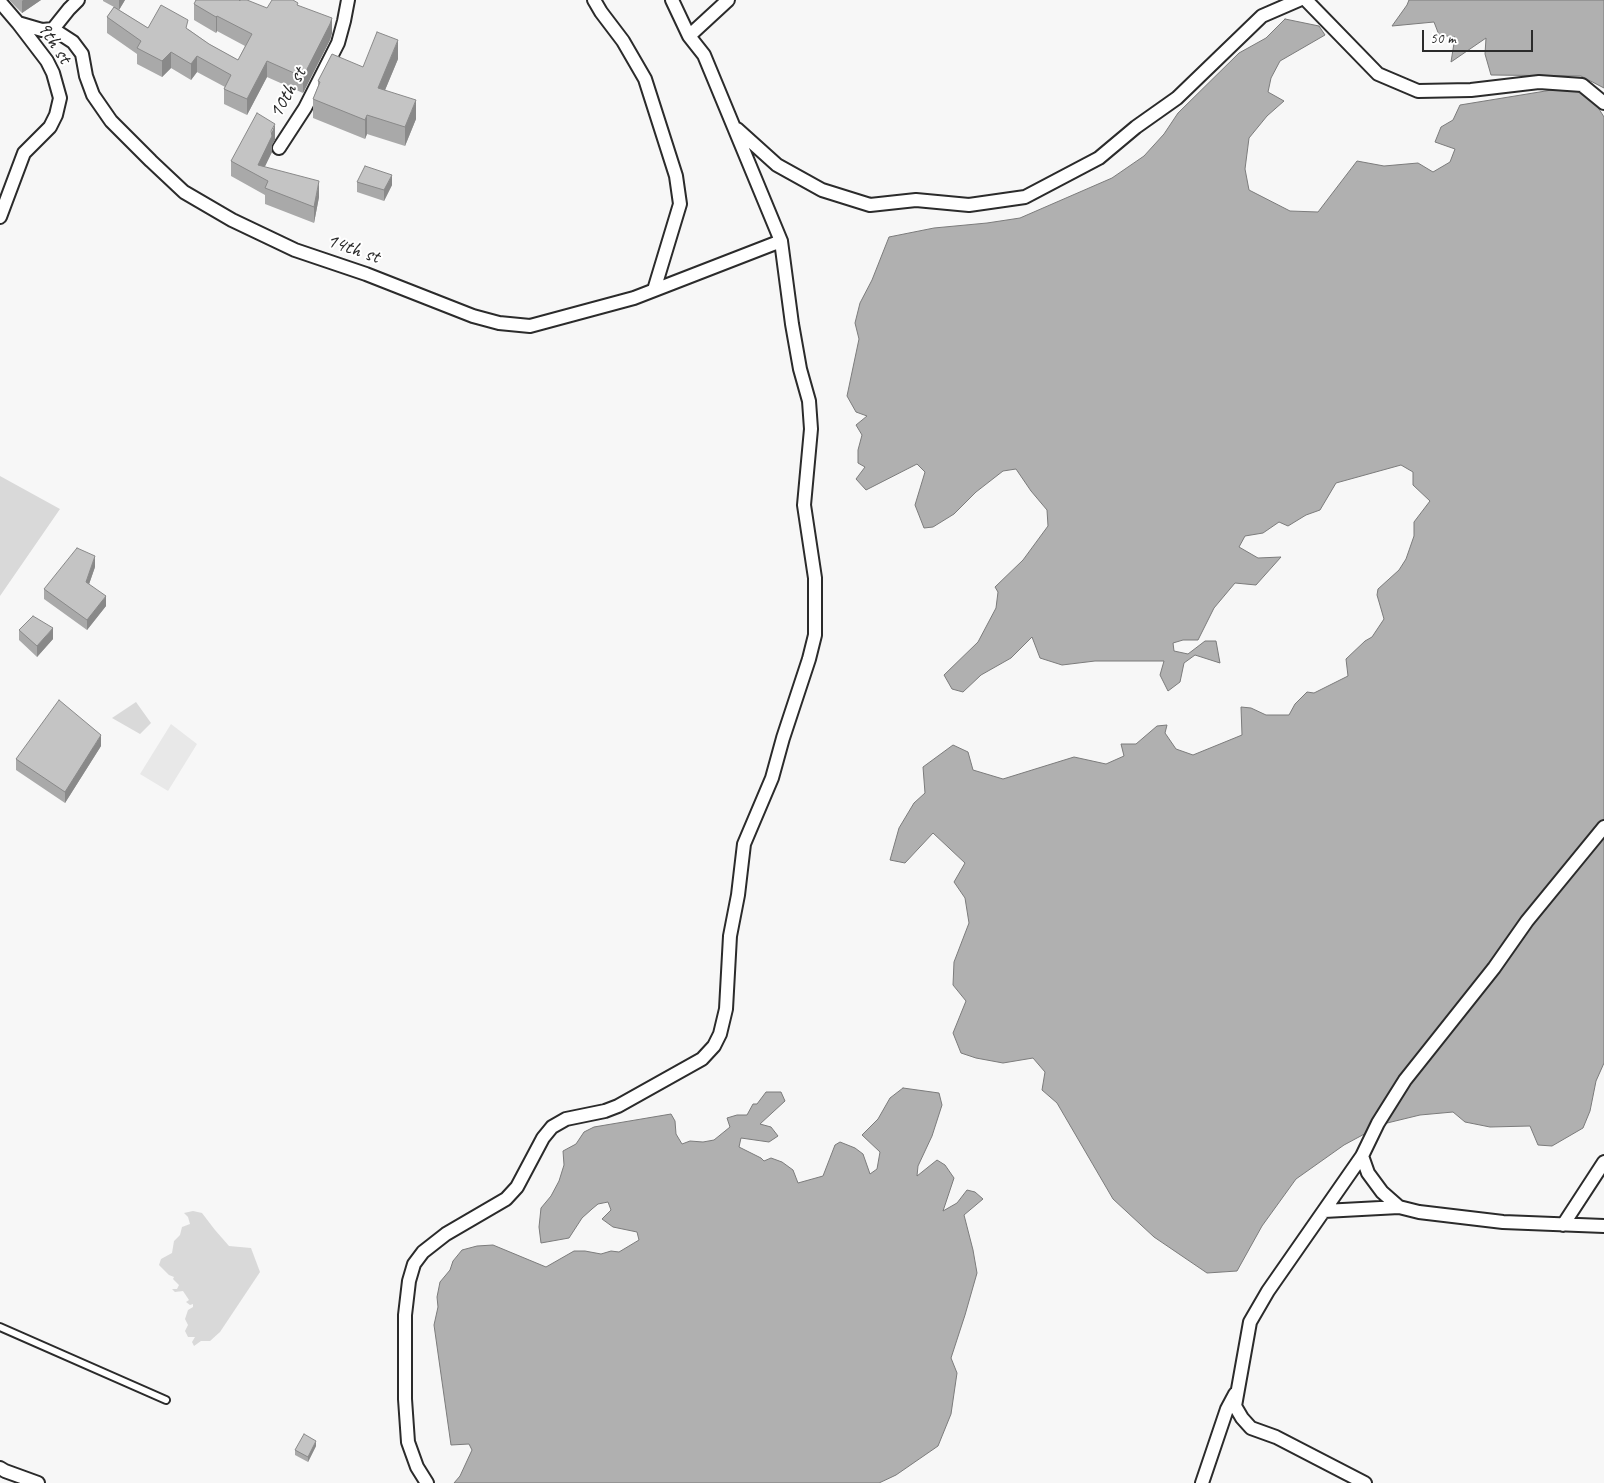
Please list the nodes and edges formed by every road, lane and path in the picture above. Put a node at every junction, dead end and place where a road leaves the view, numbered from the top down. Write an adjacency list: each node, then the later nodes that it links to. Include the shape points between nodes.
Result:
1 (78, 0): 10 (street)
2 (348, 0): 14 (street, 10th st, via 338,43 305,108)
3 (594, 0): 17 (street, via 645,79 676,176 680,204)
4 (672, 0): 11 (street)
5 (728, 0): 11 (street)
6 (1298, 0): 13 (street, via 1262,16 1177,98 1099,158 1025,197 968,205 916,200 870,204 822,190 777,165)
7 (1306, 0): 12 (street, via 1378,74 1418,91 1471,90 1540,82 1582,85)
8 (0, 2): 9 (street)
9 (18, 23): 10 (street, 14th st, via 42,30); 15 (street, 9th st, via 48,62 60,98 50,127 24,153)
10 (53, 29): 17 (street, 14th st, via 73,42 82,54 93,95 112,121 184,192 232,220 295,250 499,323 530,326)
11 (689, 36): 13 (street, via 704,55)
12 (1604, 103)
13 (733, 126): 16 (street)
14 (279, 148)
15 (0, 217)
16 (782, 241): 17 (street, 14th st); 30 (street, via 792,324 809,401 811,429 804,505 815,578 815,635 772,778 744,844 730,936 726,1009 720,1034 702,1059 639,1095 605,1111 566,1119 552,1127 517,1187 506,1199 446,1234 423,1252 414,1264 405,1315 405,1399 408,1442)
17 (654, 290)
18 (1604, 827): 19 (street, via 1405,1080)
19 (1362, 1156): 21 (street, via 1368,1173); 22 (street)
20 (1604, 1162): 23 (street)
21 (1399, 1207): 22 (street); 23 (street, via 1503,1222)
22 (1324, 1211): 26 (street, via 1250,1322)
23 (1562, 1225): 24 (street)
24 (1604, 1226)
25 (0, 1327): 27 (lane)
26 (1238, 1388): 31 (street, via 1227,1409); 32 (street, via 1235,1406 1251,1428 1276,1437)
27 (166, 1400)
28 (0, 1468): 29 (street)
29 (38, 1483)
30 (427, 1483)
31 (1202, 1483)
32 (1365, 1483)

